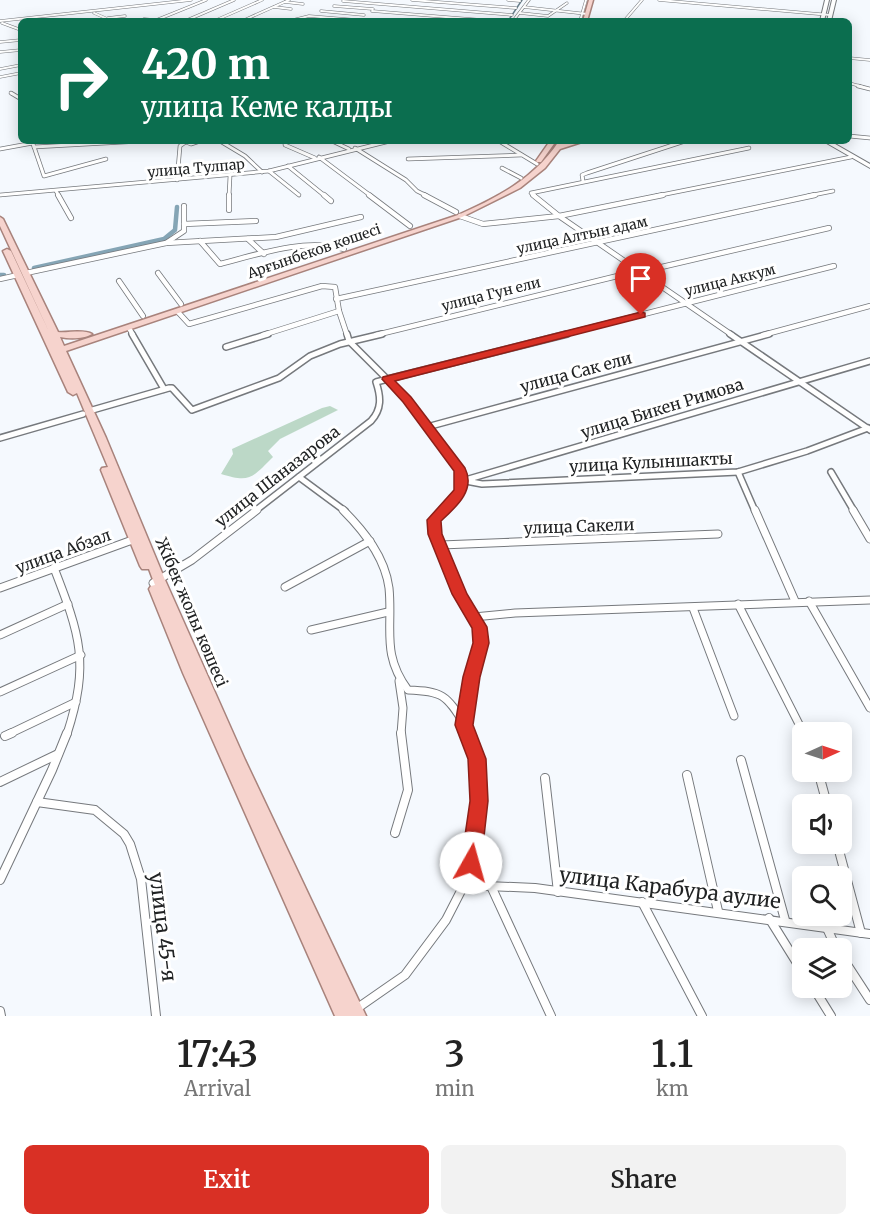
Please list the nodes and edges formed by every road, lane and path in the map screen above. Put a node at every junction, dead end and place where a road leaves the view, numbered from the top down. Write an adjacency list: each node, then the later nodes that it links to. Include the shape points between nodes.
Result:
1 (191, 0): 21 (street)
2 (206, 0): 44 (street)
3 (234, 0): 22 (street)
4 (262, 0): 26 (street)
5 (289, 0): 18 (street)
6 (344, 0): 23 (street); 38 (street)
7 (412, 0): 38 (street, via 517,8)
8 (508, 0): 17 (street)
9 (529, 0): 25 (street)
10 (586, 0): 33 (street)
11 (591, 0): 33 (main road)
12 (597, 0): 57 (main road)
13 (642, 0): 58 (street)
14 (659, 0): 31 (street)
15 (827, 0): 41 (main road)
16 (834, 0): 39 (main road)
17 (520, 1)
18 (284, 2): 20 (street); 24 (street)
19 (567, 3): 28 (street)
20 (303, 4)
21 (151, 5): 29 (street); 32 (street)
22 (222, 5): 26 (street); 45 (street)
23 (334, 6): 35 (street, via 321,11); 37 (street)
24 (274, 7): 27 (street); 47 (street)
25 (524, 7): 28 (street); 30 (street)
26 (243, 8): 34 (street)
27 (291, 9)
28 (557, 10): 30 (street, via 548,16); 33 (street)
29 (91, 12): 32 (street); 42 (street)
30 (520, 13): 54 (street)
31 (814, 13): 41 (main road)
32 (95, 14): 43 (street)
33 (585, 14): 55 (street); 56 (main road)
34 (226, 15): 46 (street); 47 (street)
35 (360, 15): 36 (street); 50 (street)
36 (364, 15)
37 (427, 15): 51 (street); 52 (street)
38 (512, 15): 53 (street)
39 (830, 15): 41 (street); 59 (main road)
40 (125, 16): 43 (street)
41 (823, 16)
42 (36, 18)
43 (108, 18)
44 (161, 18)
45 (192, 18)
46 (220, 18)
47 (249, 18)
48 (301, 18): 49 (street)
49 (330, 18)
50 (355, 18)
51 (424, 18)
52 (461, 18)
53 (510, 18)
54 (516, 18)
55 (582, 18)
56 (585, 18)
57 (593, 18)
58 (627, 18)
59 (830, 18)
60 (18, 20): 61 (street)
61 (0, 22): 62 (street)
62 (18, 29)
63 (18, 40): 64 (street)
64 (0, 42)
65 (18, 50): 66 (street)
66 (0, 52)
67 (852, 58): 68 (street)
68 (870, 60)
69 (18, 66): 70 (street)
70 (0, 69)
71 (18, 74): 72 (street)
72 (0, 77)
73 (852, 84): 74 (street)
74 (870, 89)
75 (18, 92): 76 (street, via 11,93)
76 (18, 97)
77 (852, 136): 78 (street)
78 (870, 138)
79 (33, 144): 92 (street); 96 (street, via 44,176)
80 (182, 144): 106 (street)
81 (225, 144): 103 (street)
82 (285, 144): 95 (street)
83 (341, 144): 90 (street)
84 (367, 144): 90 (street, улица Тулпар)
85 (504, 144): 93 (street)
86 (556, 144): 98 (main road, Арғынбеков көшесі)
87 (557, 144): 115 (main road, Арғынбеков көшесі, via 537,174 501,198)
88 (677, 144): 107 (street, via 587,173 582,175)
89 (831, 144): 94 (main road)
90 (352, 148): 95 (street, улица Тулпар); 115 (street)
91 (749, 148): 107 (street)
92 (0, 149)
93 (521, 155): 97 (street); 98 (street)
94 (851, 157): 100 (main road); 116 (street)
95 (317, 158): 99 (street, улица Тулпар); 122 (street)
96 (106, 159)
97 (408, 159)
98 (537, 164): 105 (main road, Арғынбеков көшесі)
99 (288, 166): 102 (street, улица Тулпар); 112 (street)
100 (870, 166)
101 (502, 168): 105 (street)
102 (269, 171): 103 (street, улица Тулпар); 111 (street)
103 (262, 172): 104 (street, улица Тулпар)
104 (230, 176): 106 (street, улица Тулпар); 114 (street)
105 (520, 178): 115 (main road, Арғынбеков көшесі)
106 (177, 180): 108 (street, улица Тулпар)
107 (583, 181): 116 (street, via 531,193)
108 (56, 191): 110 (street, улица Тулпар); 118 (street)
109 (833, 191): 127 (street, улица Алтын адам)
110 (0, 195)
111 (299, 195)
112 (331, 201)
113 (184, 206): 121 (street)
114 (229, 210)
115 (458, 214): 116 (street, via 483,224); 122 (main road, Арғынбеков көшесі); 133 (main road, Арғынбеков көшесі)
116 (559, 216): 127 (street)
117 (361, 217): 125 (street, via 285,236)
118 (71, 218)
119 (0, 219): 135 (main road, Жібек жолы көшесі)
120 (256, 221): 121 (street)
121 (184, 224): 128 (street, via 181,234)
122 (410, 226): 129 (main road, Арғынбеков көшесі)
123 (829, 228): 132 (street, улица Гун ели)
124 (0, 234): 135 (main road, Жібек жолы көшесі)
125 (248, 239): 126 (street); 130 (street)
126 (200, 241): 128 (street); 130 (street, via 220,264)
127 (598, 242): 132 (street); 138 (street, улица Алтын адам)
128 (166, 243): 135 (street)
129 (344, 249): 130 (street, via 334,245 293,247); 133 (main road, Арғынбеков көшесі)
130 (264, 254)
131 (834, 266): 139 (street, улица Аккум)
132 (639, 271): 139 (street); 145 (street, улица Гун ели)
133 (284, 272): 141 (main road, Арғынбеков көшесі)
134 (158, 273): 141 (street)
135 (22, 274): 136 (street); 147 (main road, Жібек жолы көшесі)
136 (0, 279)
137 (119, 281): 143 (street)
138 (336, 299): 141 (street, via 335,287 322,286 189,324); 142 (street)
139 (688, 303): 146 (street); 150 (street, улица Аккум)
140 (870, 306): 146 (street, улица Сак ели)
141 (180, 308): 143 (main road, Арғынбеков көшесі); 144 (main road, Арғынбеков көшесі)
142 (339, 311): 145 (street); 148 (street)
143 (143, 316): 147 (main road, Арғынбеков көшесі, via 88,334 69,336)
144 (129, 328): 147 (main road, Арғынбеков көшесі, via 81,344); 152 (street)
145 (349, 341): 150 (street); 152 (street, улица Гун ели, via 310,356 279,378 192,410 172,388)
146 (742, 341): 151 (street); 154 (street, улица Сак ели)
147 (57, 347): 153 (main road, Жібек жолы көшесі)
148 (226, 347)
149 (870, 361): 151 (street, улица Бикен Римова)
150 (387, 379): 154 (street); 159 (street, улица Шаназарова, via 376,382 381,398 378,414)
151 (799, 381): 155 (street); 160 (street, улица Бикен Римова)
152 (164, 389): 153 (street)
153 (86, 412): 156 (street); 162 (main road, Жібек жолы көшесі); 167 (main road, Жібек жолы көшесі)
154 (427, 426): 160 (street, via 460,470)
155 (869, 428): 157 (street, улица Кулыншакты)
156 (0, 438)
157 (738, 471): 160 (street, улица Кулыншакты, via 482,484); 171 (street)
158 (831, 472): 163 (street)
159 (299, 477): 164 (street, via 332,498); 167 (street, улица Шаназарова, via 192,560)
160 (462, 481): 165 (street, via 453,502 434,520)
161 (718, 534): 165 (street, улица Сакели)
162 (135, 539): 166 (street, улица Абзал); 167 (main road, Жібек жолы көшесі)
163 (870, 539)
164 (370, 541): 168 (street); 176 (street, via 389,586)
165 (441, 545): 177 (street, via 459,594)
166 (54, 568): 169 (street, улица Абзал); 173 (street)
167 (156, 582): 216 (main road, Жібек жолы көшесі, via 189,673)
168 (285, 586)
169 (0, 588)
170 (870, 600): 172 (street)
171 (795, 601): 172 (street); 174 (street)
172 (809, 601): 184 (street)
173 (68, 604): 179 (street); 180 (street)
174 (738, 604): 175 (street); 186 (street)
175 (693, 608): 177 (street); 185 (street)
176 (388, 612): 178 (street); 181 (street, via 387,637)
177 (474, 617): 187 (street, via 481,643)
178 (311, 630)
179 (0, 635)
180 (81, 655): 182 (street); 183 (street)
181 (399, 680): 187 (street, via 408,690 436,691 448,697); 195 (street, via 408,790)
182 (0, 692)
183 (76, 702): 188 (street); 189 (street)
184 (870, 708)
185 (734, 716)
186 (798, 722)
187 (464, 725): 201 (street, via 477,759 479,801 471,863)
188 (5, 736)
189 (59, 754): 193 (street); 194 (street)
190 (741, 760): 206 (street)
191 (687, 775): 204 (street)
192 (545, 778): 202 (street)
193 (0, 782)
194 (36, 802): 197 (street); 218 (street, улица 45-я, via 94,810 124,834 130,844 141,879)
195 (395, 833)
196 (840, 854): 209 (street)
197 (9, 858): 198 (street); 199 (street)
198 (0, 863)
199 (0, 880)
200 (490, 884): 201 (street, улица Карабура аулие); 202 (street, улица Карабура аулие); 219 (street)
201 (464, 885): 216 (street, via 446,920 405,975)
202 (558, 892): 203 (street, улица Карабура аулие)
203 (642, 902): 204 (street, улица Карабура аулие); 220 (street)
204 (718, 911): 205 (street, улица Карабура аулие)
205 (769, 918): 206 (street, улица Карабура аулие); 211 (street)
206 (785, 920): 207 (street, улица Карабура аулие)
207 (792, 921)
208 (826, 926): 209 (street, улица Карабура аулие); 210 (street)
209 (865, 934)
210 (831, 938)
211 (792, 955)
212 (852, 972): 214 (street)
213 (820, 998): 221 (street)
214 (870, 1000)
215 (0, 1011): 217 (street)
216 (351, 1014)
217 (1, 1016)
218 (156, 1016)
219 (551, 1016)
220 (702, 1016)
221 (831, 1016)

